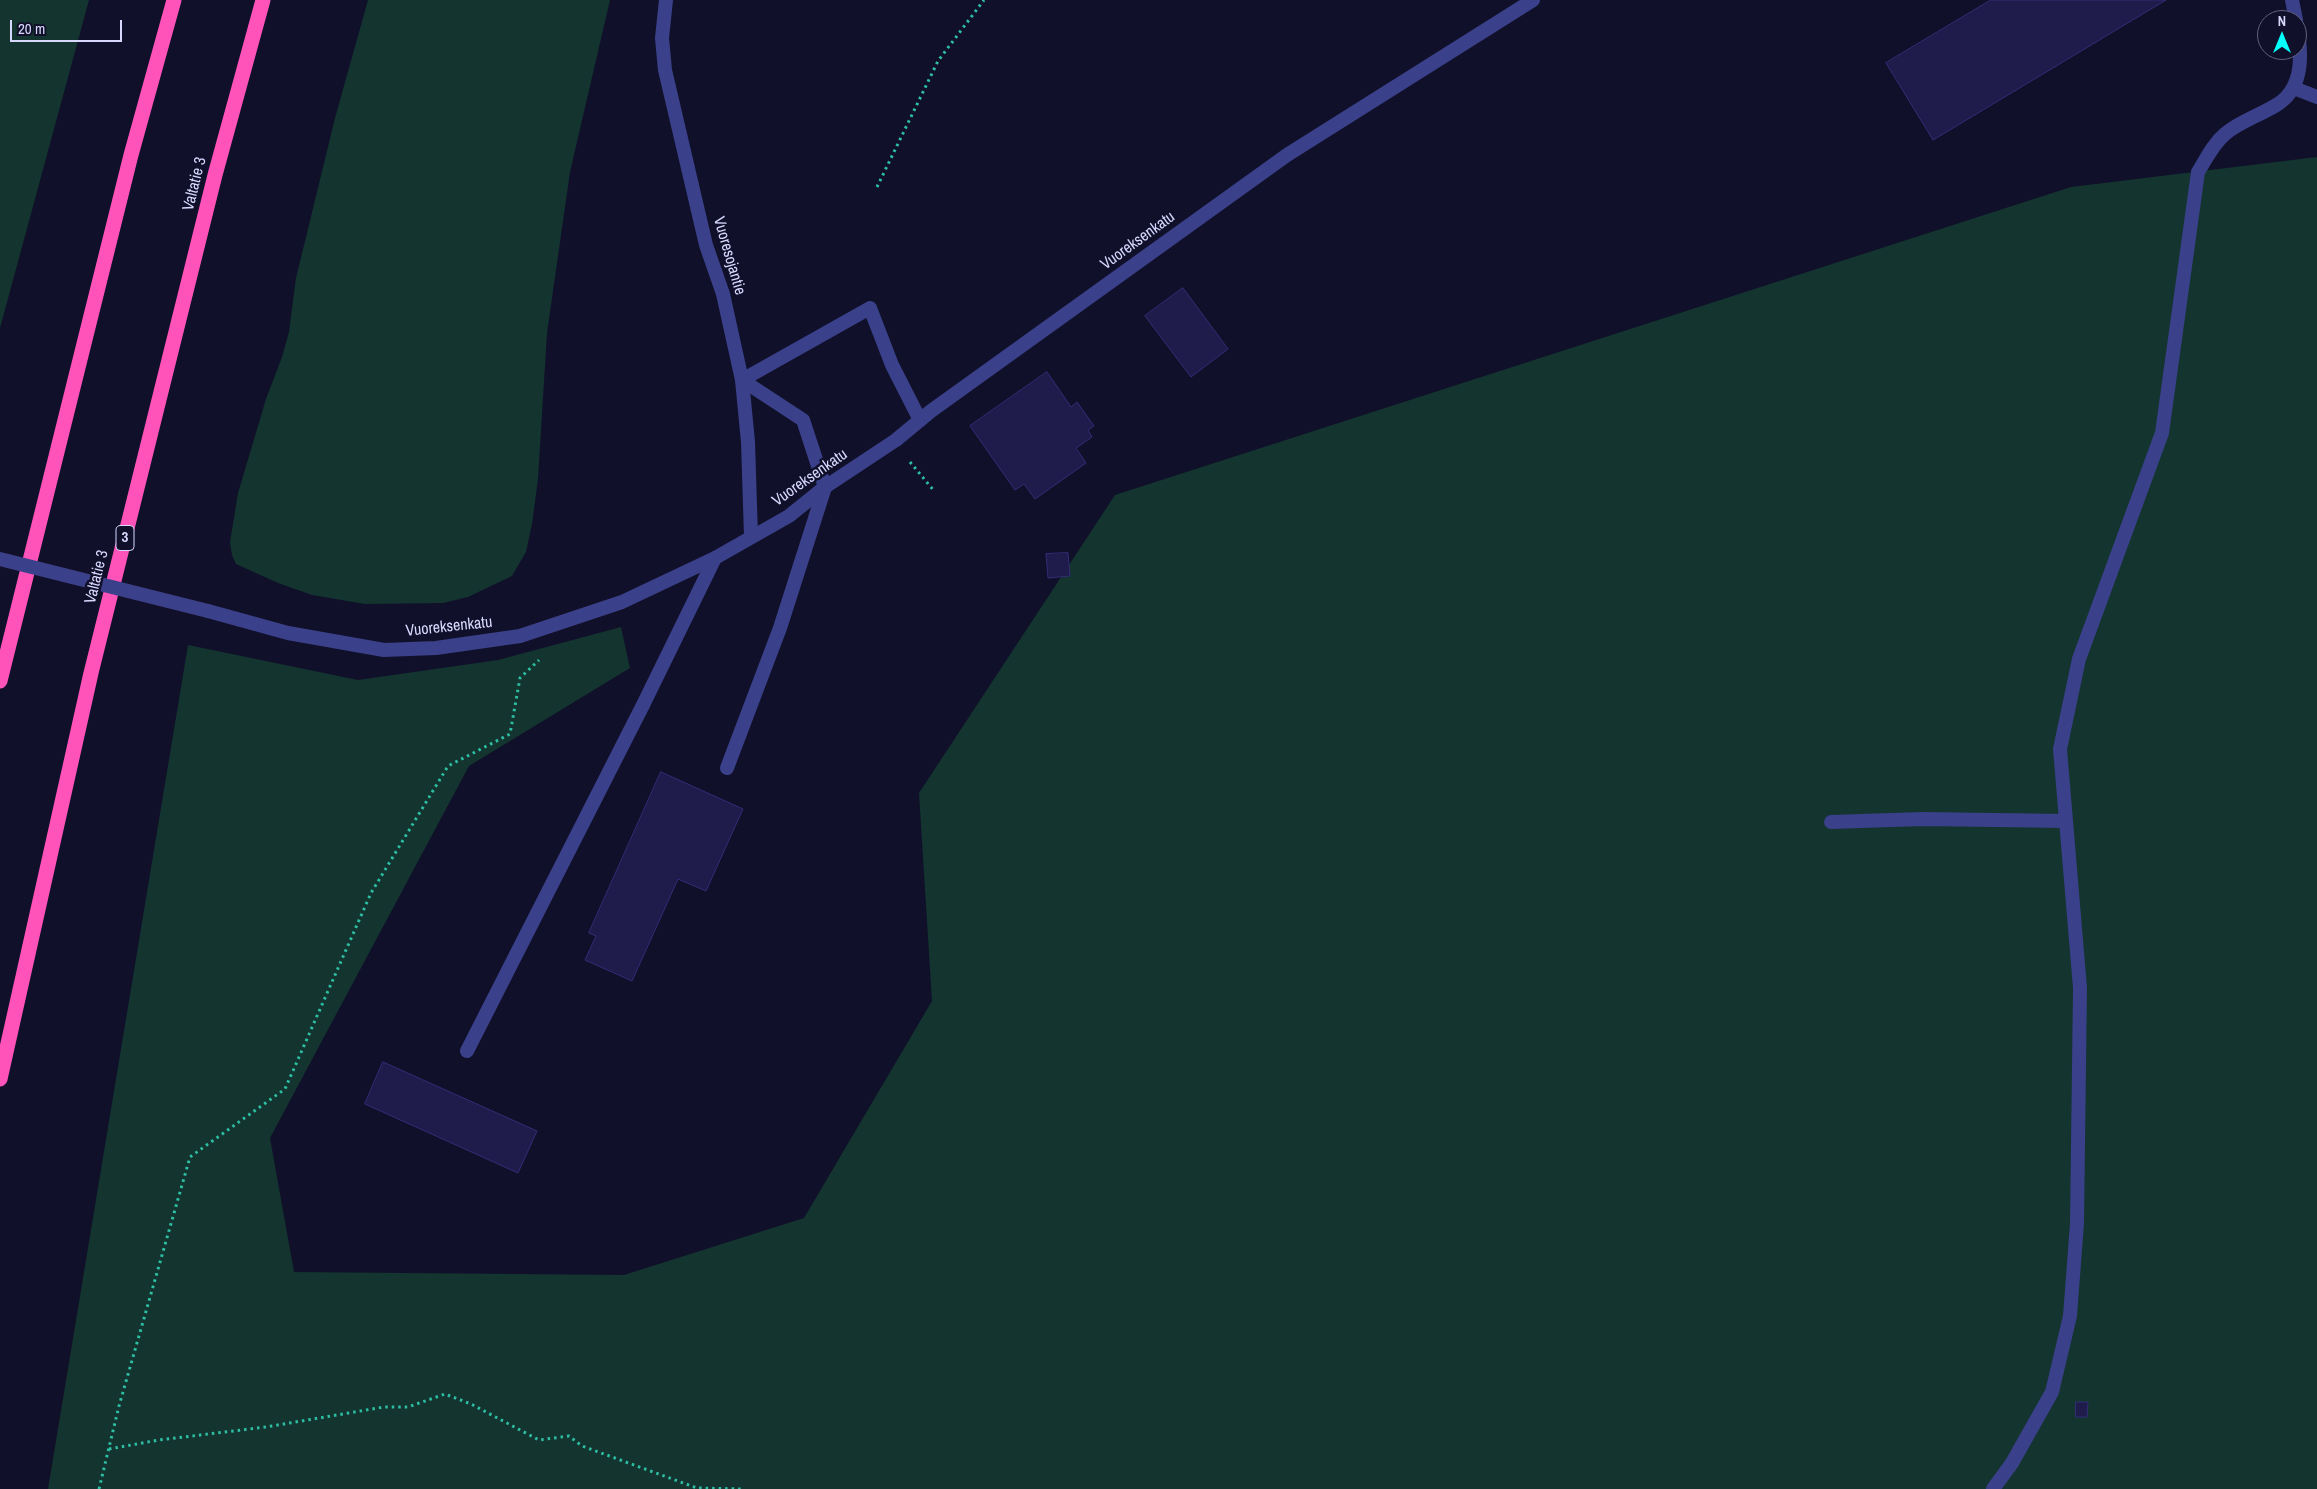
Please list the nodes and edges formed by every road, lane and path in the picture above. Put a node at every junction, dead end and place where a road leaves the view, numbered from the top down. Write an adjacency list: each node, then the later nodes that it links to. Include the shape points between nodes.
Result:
1 (174, 0): 18 (highway, via 129,165)
2 (262, 0): 23 (highway, Valtatie 3 / 3, via 91,673)
3 (666, 0): 11 (street, Vuoresojantie, via 662,38 665,70)
4 (984, 0): 10 (path, via 938,61)
5 (1533, 0): 6 (street, Vuoreksenkatu)
6 (1515, 5): 12 (street, Vuoreksenkatu, via 1287,155)
7 (2300, 60): 8 (street)
8 (2294, 88): 9 (street); 20 (street, via 2280,103 2224,135 2198,172 2162,433 2079,659 2060,748)
9 (2317, 97)
10 (877, 187)
11 (742, 380): 12 (street, via 870,308 892,365); 13 (street, via 803,420); 14 (street, Vuoresojantie)
12 (920, 420): 13 (street, Vuoreksenkatu, via 896,440)
13 (825, 487): 14 (street, Vuoreksenkatu, via 789,516); 19 (street, via 780,628)
14 (751, 536): 15 (street, Vuoreksenkatu)
15 (715, 558): 16 (street, Vuoreksenkatu, bridge, via 622,602 520,636 436,648 384,650 288,633); 22 (street)
16 (0, 559)
17 (545, 657): 24 (path, via 537,660 520,678 510,734 448,766 371,893 285,1089 190,1157)
18 (0, 681)
19 (727, 768)
20 (2066, 821): 21 (street); 27 (street, via 2080,988 2077,1223 2070,1316 2052,1392 2012,1463)
21 (1831, 822)
22 (467, 1051)
23 (0, 1079)
24 (109, 1449): 25 (path); 26 (path, via 384,1407 408,1407 445,1394 539,1440 569,1436 582,1446 697,1488)
25 (100, 1489)
26 (744, 1489)
27 (1993, 1489)

